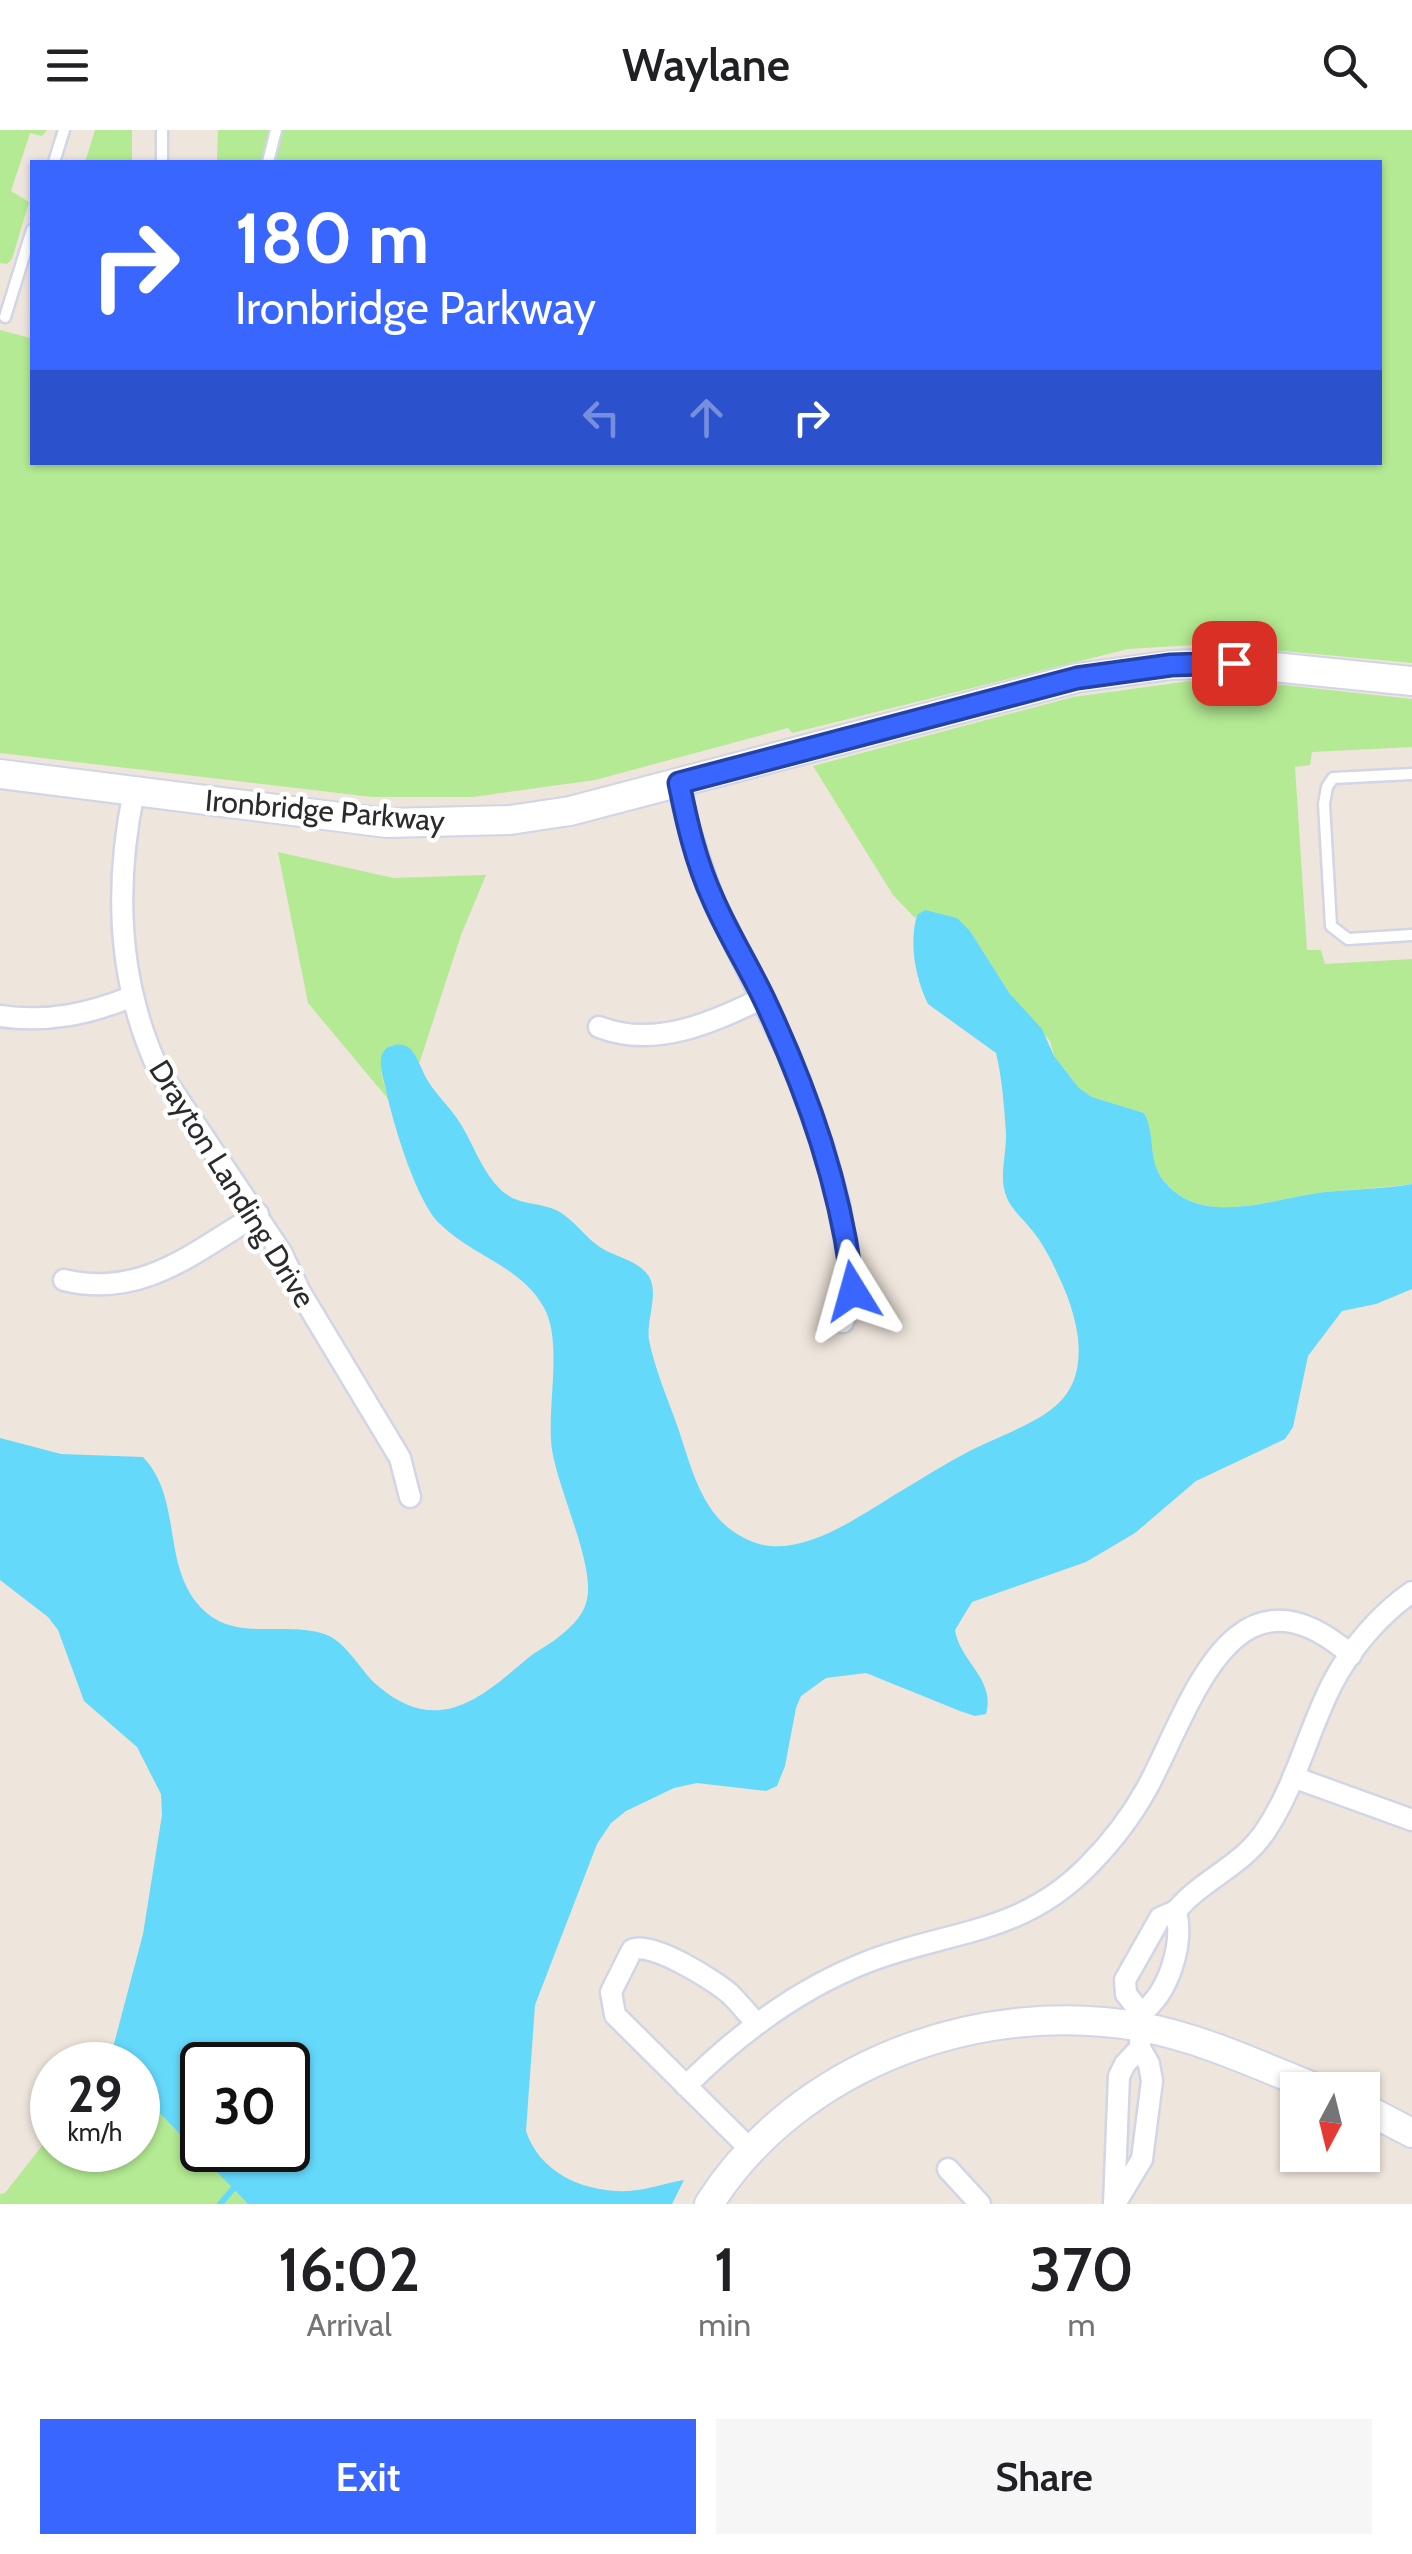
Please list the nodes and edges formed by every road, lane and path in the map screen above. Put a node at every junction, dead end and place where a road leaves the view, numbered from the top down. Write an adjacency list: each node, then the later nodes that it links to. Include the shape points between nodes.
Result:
1 (162, 130): 5 (lane)
2 (276, 130): 6 (lane)
3 (63, 131): 4 (lane)
4 (55, 160)
5 (162, 160)
6 (268, 160)
7 (30, 236): 8 (lane)
8 (5, 317)
9 (1412, 682): 12 (street, Ironbridge Parkway, via 1234,663 1118,670)
10 (0, 774): 13 (street, Ironbridge Parkway)
11 (1412, 774): 14 (lane, via 1333,778 1324,804 1331,926 1348,940)
12 (679, 783): 13 (street, Ironbridge Parkway, via 570,811 449,824 387,823); 16 (street, via 713,900)
13 (134, 791): 15 (street, Drayton Landing Drive, via 121,876)
14 (1412, 935)
15 (131, 997): 17 (street, via 69,1016); 19 (street, Drayton Landing Drive, via 158,1069)
16 (764, 998): 18 (street, via 709,1022 651,1036); 21 (street, via 840,1204 853,1291)
17 (0, 1016)
18 (599, 1027)
19 (258, 1214): 20 (street, via 145,1279 108,1286); 22 (street, Drayton Landing Drive, via 400,1458)
20 (64, 1280)
21 (843, 1322)
22 (410, 1497)
23 (1412, 1592): 24 (street)
24 (1351, 1655): 25 (street, via 1332,1682); 28 (street, via 1299,1624 1244,1631 1214,1658 1130,1818 1064,1887 1009,1920 866,1962)
25 (1293, 1777): 26 (street); 27 (street, via 1244,1858)
26 (1412, 1820)
27 (1176, 1911): 29 (street, via 1180,1928 1163,1990); 29 (street, via 1160,1918 1125,1980)
28 (756, 2024): 31 (street); 31 (street, via 706,1976 646,1947 632,1950 611,1992 614,2015)
29 (1141, 2029): 30 (street, via 1208,2045); 36 (street, via 1045,2020 954,2034 846,2076); 40 (street, via 1119,2076); 40 (street, via 1152,2081 1142,2159)
30 (1280, 2074)
31 (686, 2086): 36 (street)
32 (1380, 2110): 34 (street)
33 (1380, 2115): 35 (street)
34 (1412, 2116)
35 (1412, 2132)
36 (752, 2150): 38 (street)
37 (948, 2169): 39 (street)
38 (709, 2204)
39 (980, 2204)
40 (1114, 2204)

